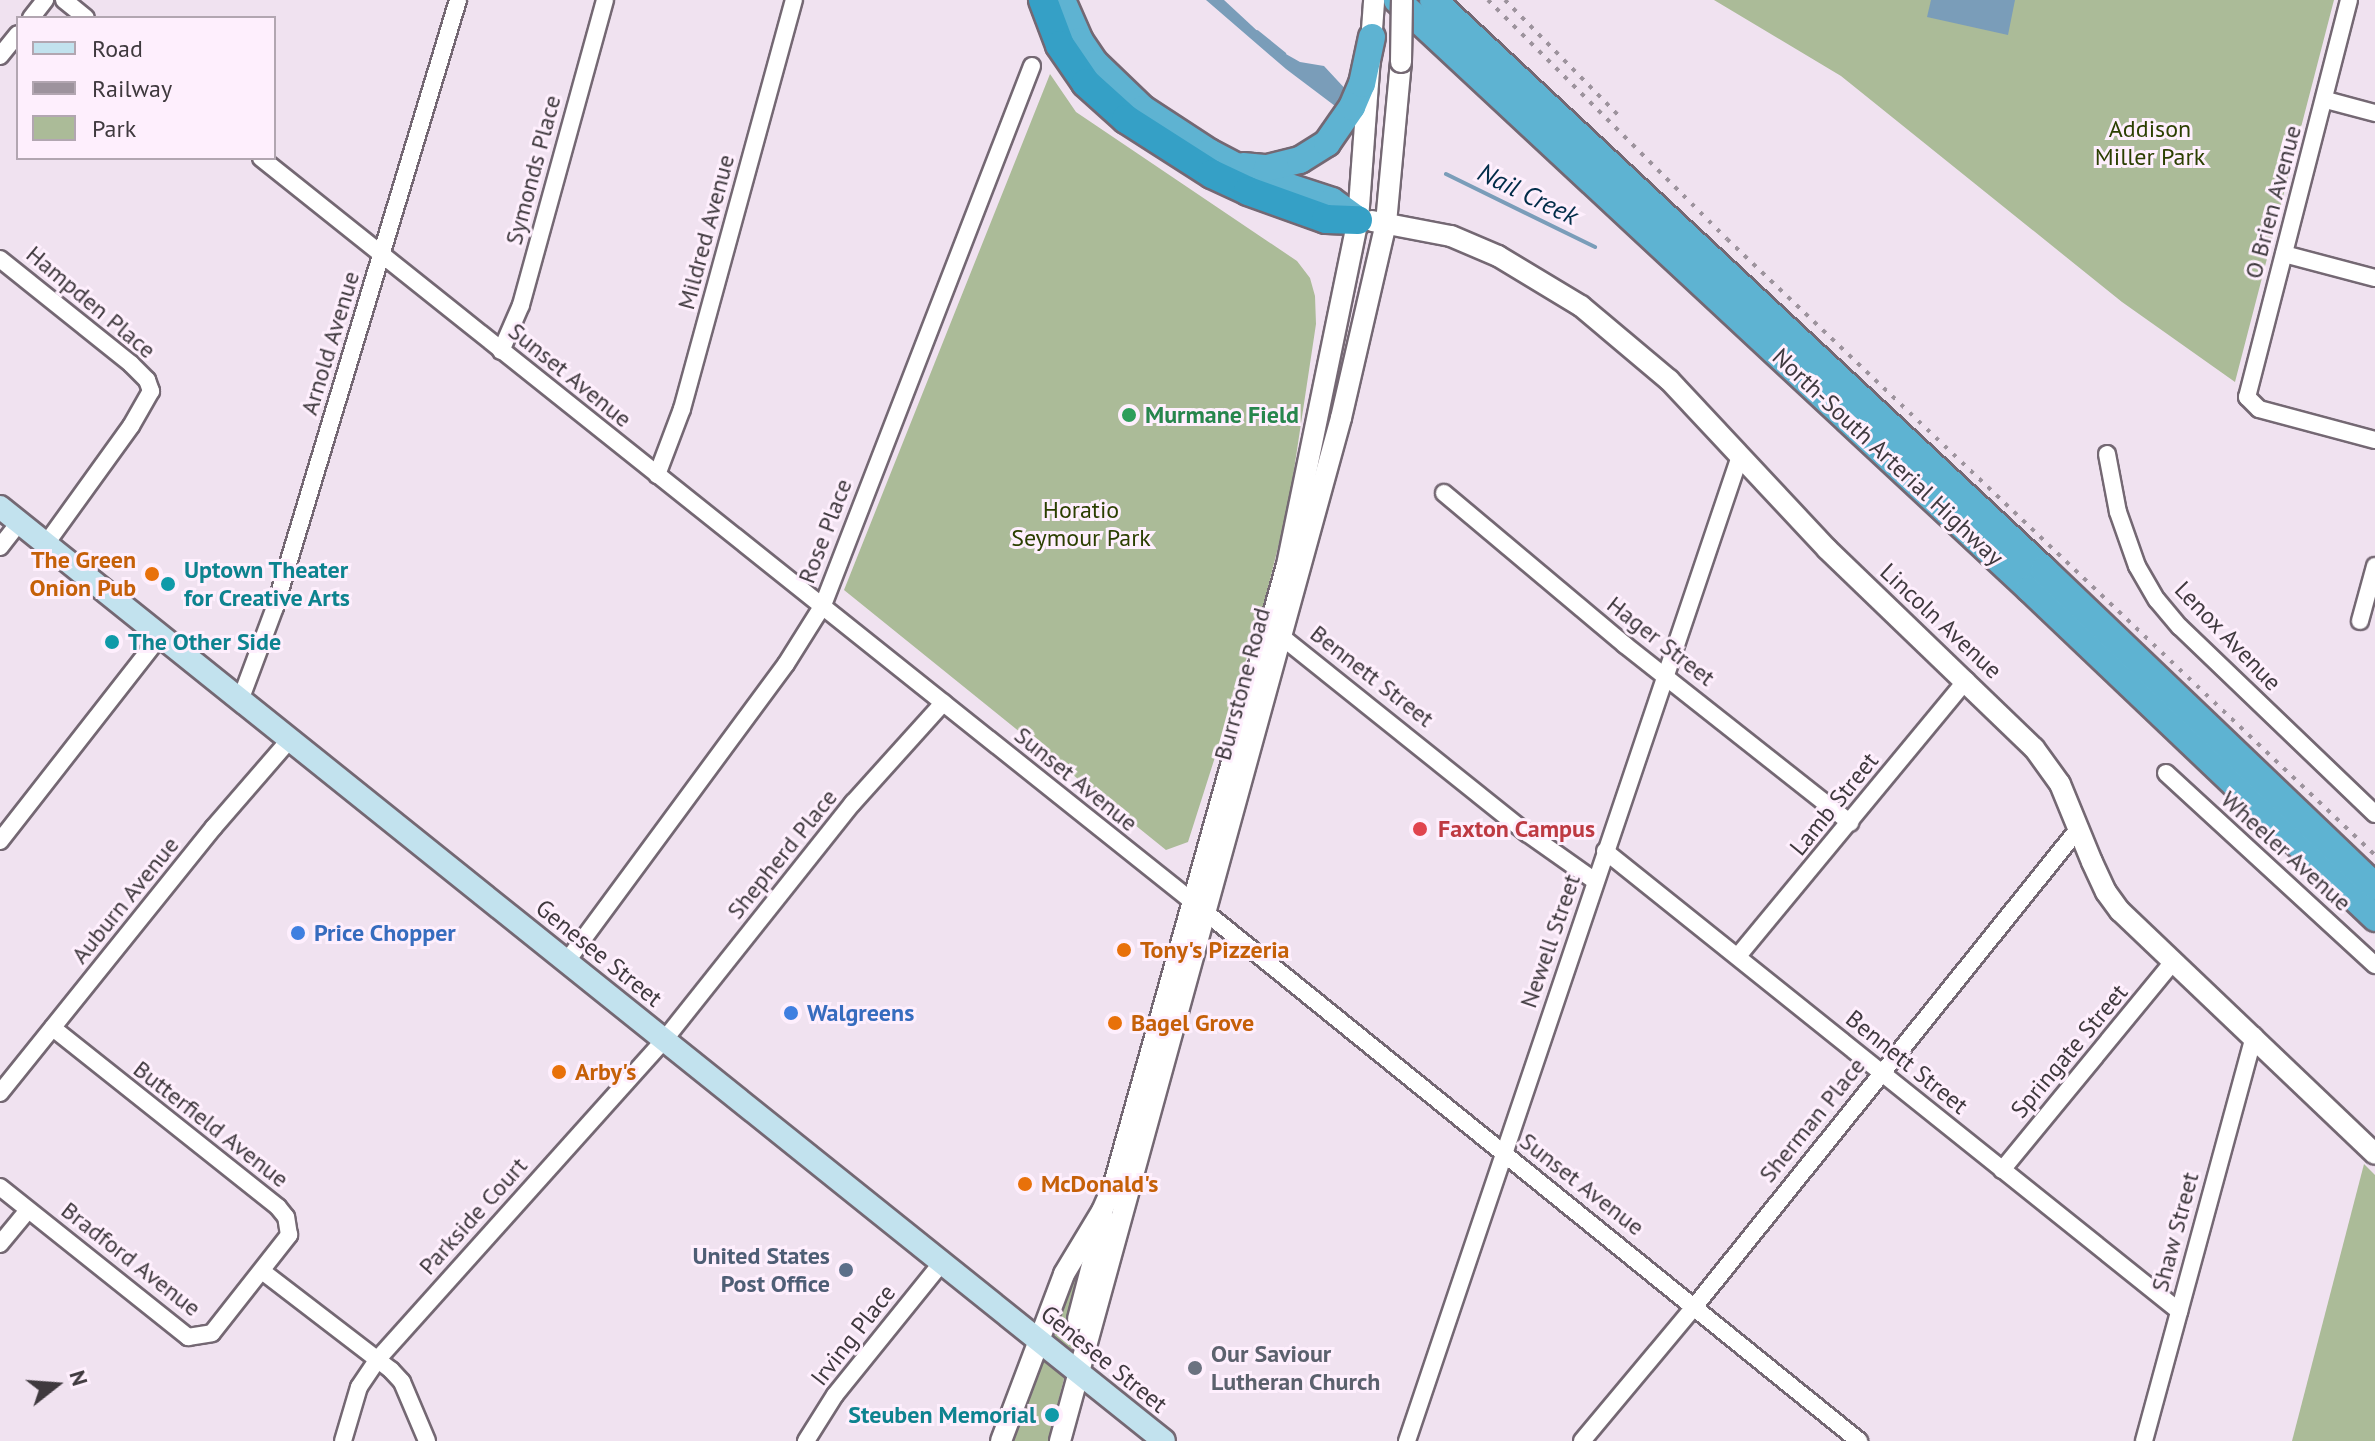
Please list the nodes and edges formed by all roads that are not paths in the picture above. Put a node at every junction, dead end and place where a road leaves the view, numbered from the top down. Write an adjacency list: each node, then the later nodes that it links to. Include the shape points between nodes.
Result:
1 (45, 0): 12 (street)
2 (64, 0): 13 (street)
3 (458, 0): 23 (street, Arnold Avenue)
4 (605, 0): 27 (street, Symonds Place, via 521,305)
5 (794, 0): 31 (street, Mildred Avenue, via 682,409)
6 (1043, 0): 22 (highway, via 1060,45 1086,83 1126,119 1248,191 1326,219)
7 (1062, 0): 21 (highway, via 1080,41 1123,93)
8 (1374, 0): 15 (street, Burrstone Road)
9 (1400, 0): 22 (street, Burrstone Road, bridge, via 1401,62); 56 (highway, North-South Arterial Highway)
10 (1433, 0): 54 (highway, North-South Arterial Highway)
11 (2349, 0): 18 (street, O Brien Avenue)
12 (33, 16)
13 (84, 16)
14 (16, 36): 16 (street)
15 (1372, 37): 21 (highway, via 1362,84 1327,143 1300,160 1267,168); 22 (street, Burrstone Road)
16 (0, 56)
17 (1032, 66): 38 (street, Rose Place)
18 (2326, 100): 19 (street); 24 (street, O Brien Avenue)
19 (2375, 113)
20 (264, 160): 23 (street, Sunset Avenue)
21 (1231, 164): 22 (highway)
22 (1372, 221): 30 (street, Lincoln Avenue, via 1451,236 1498,256 1581,306 1669,380); 40 (street, Burrstone Road, via 1323,398)
23 (381, 254): 27 (street, Sunset Avenue); 44 (street, Arnold Avenue, via 275,607)
24 (2284, 254): 26 (street); 28 (street, O Brien Avenue, via 2247,397 2250,404)
25 (0, 259): 35 (street, Hampden Place, via 131,364 151,391)
26 (2375, 278)
27 (501, 351): 31 (street, Sunset Avenue)
28 (2375, 440)
29 (2107, 454): 48 (street, Lenox Avenue, via 2118,512 2137,566 2157,600)
30 (1740, 456): 42 (street, Newell Street); 43 (street, Lincoln Avenue, via 1827,549)
31 (657, 475): 38 (street, Sunset Avenue)
32 (1444, 493): 42 (street, Hager Street)
33 (0, 507): 34 (main road, Genesee Street)
34 (19, 523): 35 (main road, Genesee Street); 36 (street)
35 (46, 544): 41 (main road, Genesee Street)
36 (0, 547)
37 (2375, 566): 39 (street)
38 (823, 605): 45 (street, Sunset Avenue); 58 (street, Rose Place, via 786,664)
39 (2360, 621)
40 (1276, 631): 53 (street, Bennett Street, via 1527,833); 55 (street, Burrstone Road)
41 (161, 635): 44 (main road, Genesee Street); 51 (street)
42 (1665, 674): 49 (street, Hager Street); 52 (street, Newell Street)
43 (1966, 680): 49 (street, Lamb Street); 50 (street, Lincoln Avenue, via 2034,748 2060,784)
44 (241, 698): 46 (main road, Genesee Street)
45 (943, 703): 55 (street, Sunset Avenue); 63 (street, Shepherd Place, via 853,803)
46 (291, 738): 58 (main road, Genesee Street); 61 (street, Auburn Avenue)
47 (2166, 773): 60 (street, Wheeler Avenue)
48 (2375, 814)
49 (1850, 823): 57 (street, Lamb Street)
50 (2079, 828): 59 (street, Lincoln Avenue, via 2106,892); 64 (street, Sherman Place)
51 (0, 841)
52 (1605, 851): 53 (street, Newell Street); 57 (street, Bennett Street)
53 (1595, 881): 66 (street, Newell Street)
54 (2375, 886)
55 (1200, 908): 66 (street, Sunset Avenue); 69 (street, Burrstone Road); 79 (street, Burrstone Road)
56 (2375, 918)
57 (1738, 956): 64 (street, Bennett Street)
58 (567, 961): 63 (main road, Genesee Street)
59 (2173, 962): 62 (street, Lincoln Avenue); 68 (street, Springate Street)
60 (2375, 965)
61 (53, 1028): 65 (street, Auburn Avenue); 74 (street, Butterfield Avenue, via 278,1207 289,1235)
62 (2254, 1036): 67 (street, Lincoln Avenue); 76 (street, Shaw Street)
63 (665, 1039): 73 (main road, Genesee Street); 78 (street, Parkside Court)
64 (1882, 1072): 68 (street, Bennett Street); 75 (street, Sherman Place)
65 (0, 1093)
66 (1503, 1153): 75 (street, Sunset Avenue); 86 (street, Newell Street)
67 (2375, 1154)
68 (2002, 1170): 76 (street, Bennett Street)
69 (1114, 1184): 77 (street, Burrstone Road, via 1072,1257); 79 (street)
70 (0, 1187): 71 (street, Bradford Avenue)
71 (28, 1210): 72 (street); 74 (street, Bradford Avenue, via 188,1337 212,1333)
72 (0, 1244)
73 (943, 1261): 77 (main road, Genesee Street); 82 (street, Irving Place, via 835,1395)
74 (262, 1271): 78 (street)
75 (1695, 1306): 87 (street, Sherman Place); 88 (street, Sunset Avenue)
76 (2179, 1311): 89 (street, Shaw Street)
77 (1037, 1338): 79 (main road, Genesee Street); 83 (street, Burrstone Road)
78 (377, 1360): 80 (street, Parkside Court, via 355,1395); 81 (street, via 402,1382)
79 (1072, 1367): 84 (street); 85 (main road, Genesee Street)
80 (343, 1441)
81 (427, 1441)
82 (806, 1441)
83 (1001, 1441)
84 (1060, 1441)
85 (1164, 1441)
86 (1407, 1441)
87 (1582, 1441)
88 (1859, 1441)
89 (2144, 1441)

